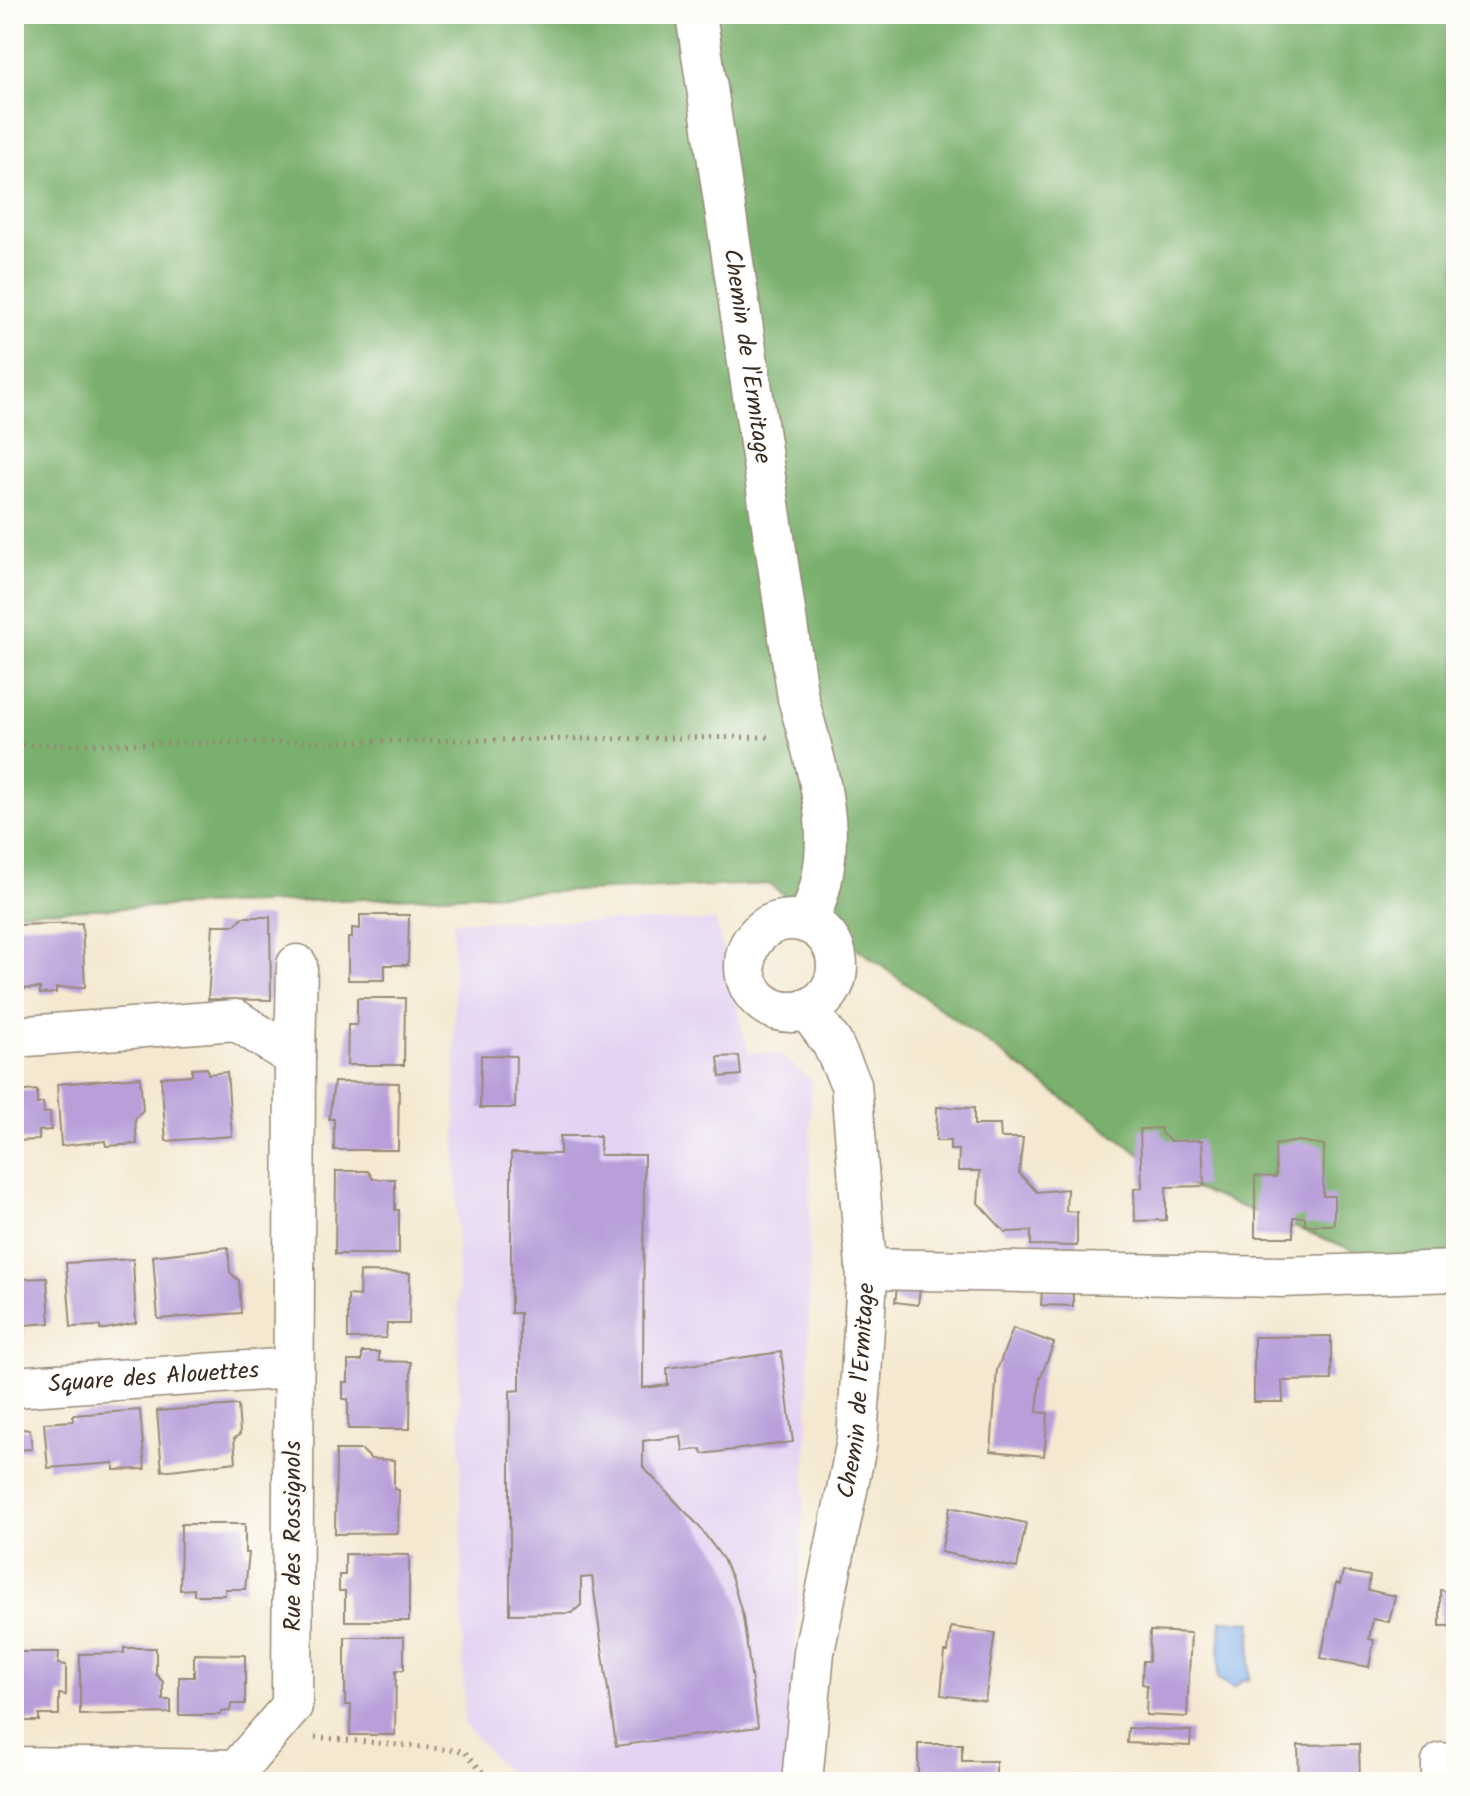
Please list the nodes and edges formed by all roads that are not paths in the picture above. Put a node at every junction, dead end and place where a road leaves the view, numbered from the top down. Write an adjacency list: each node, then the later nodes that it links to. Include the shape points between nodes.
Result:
1 (696, 14): 2 (street, Chemin de l'Ermitage, via 798,698 828,842 826,873)
2 (807, 923): 4 (street, via 828,938 837,973 823,999); 4 (street, via 770,925 748,949 745,964 764,1003 791,1012)
3 (297, 965): 6 (street, Rue des Rossignols)
4 (807, 1009): 7 (street, Chemin de l'Ermitage, via 832,1043 851,1084)
5 (14, 1037): 6 (street, via 236,1020)
6 (295, 1058): 9 (street, Rue des Rossignols)
7 (866, 1269): 8 (street, via 1281,1277); 12 (street, Chemin de l'Ermitage, via 857,1441 814,1652)
8 (1456, 1271)
9 (293, 1368): 10 (street, Square des Alouettes); 11 (street, Rue des Rossignols, via 292,1706 237,1770)
10 (14, 1387)
11 (14, 1767)
12 (802, 1782)

